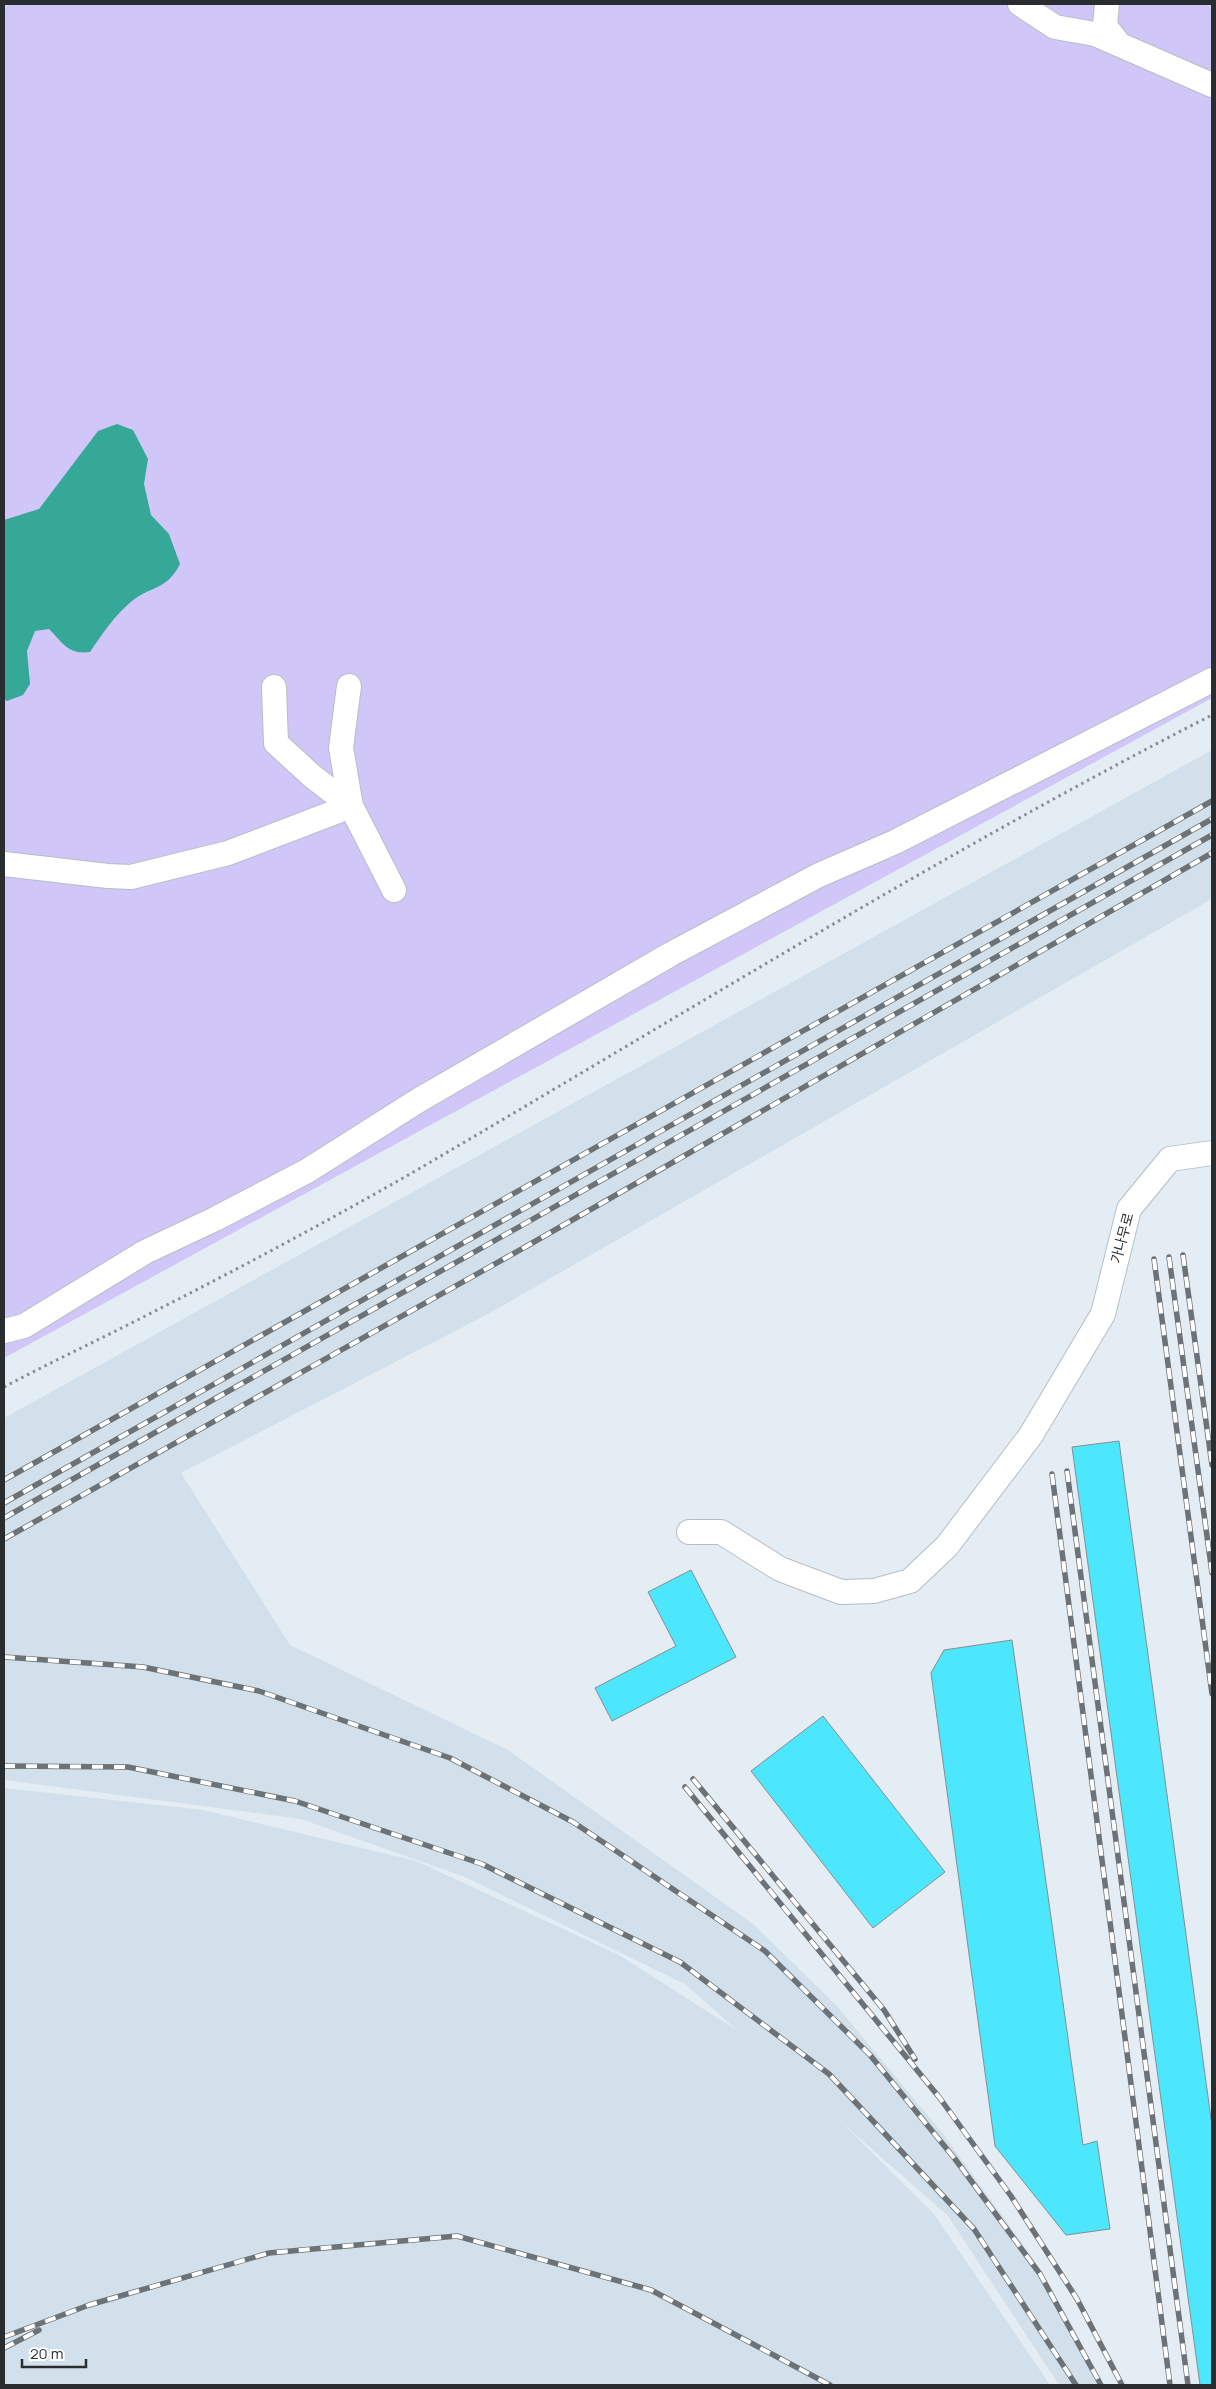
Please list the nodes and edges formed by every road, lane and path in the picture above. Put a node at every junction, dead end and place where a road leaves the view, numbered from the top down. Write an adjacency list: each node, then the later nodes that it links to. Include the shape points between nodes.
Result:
1 (1020, 4): 3 (street, via 1055,27 1095,34)
2 (1107, 4): 3 (street, via 1105,26)
3 (1118, 44): 4 (street)
4 (1212, 85)
5 (1212, 680): 13 (street, via 895,842 819,875 671,954 419,1100 307,1170 215,1220 145,1252 24,1326)
6 (349, 686): 9 (street, via 342,748)
7 (274, 687): 9 (street, via 276,743)
8 (1212, 715): 14 (path, via 870,902 693,1009 331,1219)
9 (351, 806): 10 (street, via 228,853 132,876); 11 (street)
10 (4, 864)
11 (394, 890)
12 (1212, 1153): 15 (street, 가나무로, via 1170,1159 1129,1209 1104,1314 1031,1435 947,1546 910,1581 874,1590 840,1592 780,1569 721,1532)
13 (4, 1331)
14 (4, 1387)
15 (689, 1532)

